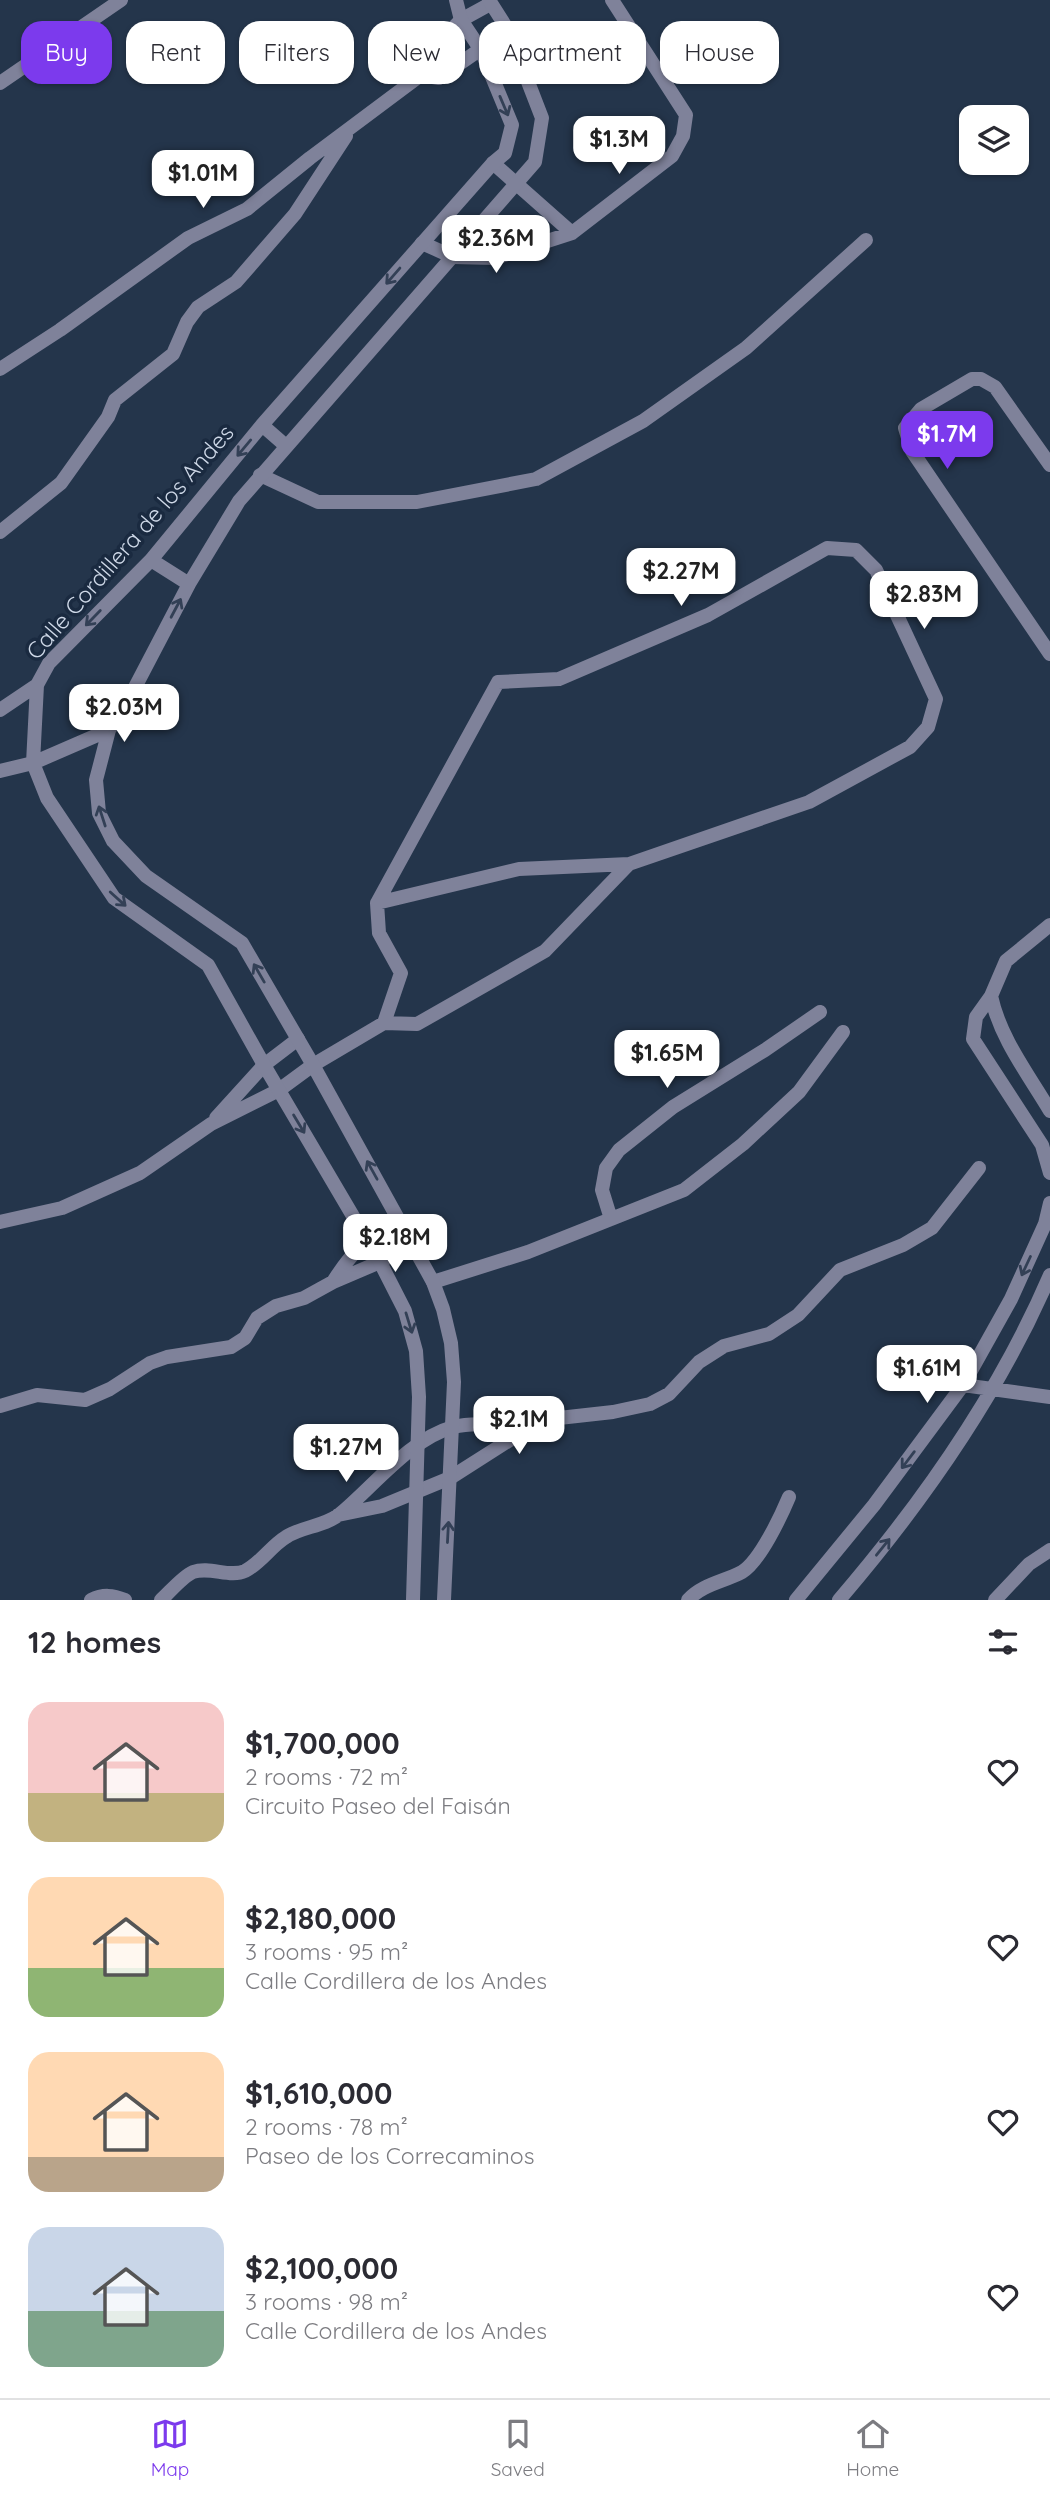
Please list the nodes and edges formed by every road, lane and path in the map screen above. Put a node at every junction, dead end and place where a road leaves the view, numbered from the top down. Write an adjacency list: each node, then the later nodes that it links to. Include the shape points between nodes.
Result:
1 (121, 0): 8 (street)
2 (456, 0): 5 (street, Calle Cordillera de los Andes)
3 (612, 0): 15 (street, via 686,115 683,136 672,156)
4 (490, 2): 5 (street); 6 (street)
5 (461, 20): 7 (street, Calle Cordillera de los Andes)
6 (502, 21)
7 (479, 47)
8 (0, 83)
9 (409, 84): 12 (street)
10 (495, 84): 13 (street, Calle Cordillera de los Andes, one-way to 13, via 512,125 505,153)
11 (529, 84): 14 (street, via 542,118 535,162)
12 (350, 130): 19 (street, via 247,209 188,237); 24 (street, via 295,214 236,282 198,307 173,354 115,400 61,483)
13 (493, 163): 14 (street); 17 (street, Calle Cordillera de los Andes)
14 (516, 184): 15 (street); 18 (street)
15 (572, 233): 18 (street, via 495,258)
16 (866, 240): 23 (street, via 746,348 643,421 536,479 416,502 318,502)
17 (422, 243): 18 (street); 20 (street, Calle Cordillera de los Andes, one-way to 20)
18 (453, 257): 21 (street)
19 (0, 369)
20 (262, 425): 21 (street); 25 (street, Calle Cordillera de los Andes, one-way to 25)
21 (286, 446): 23 (street)
22 (1050, 465): 27 (street, via 995,387 981,379 972,379 921,409 905,428 912,451)
23 (260, 475): 26 (street)
24 (0, 532)
25 (150, 560): 26 (street); 28 (street, Calle Cordillera de los Andes, one-way to 28, via 49,663)
26 (189, 584): 30 (street, one-way to 26)
27 (1050, 654)
28 (37, 685): 29 (street); 31 (street, Calle Cordillera de los Andes)
29 (0, 710)
30 (110, 730): 31 (street); 40 (street, one-way to 30, via 242,943 146,876 113,841 99,813 96,780)
31 (33, 763): 32 (street); 41 (street, Calle Cordillera de los Andes, one-way to 41, via 47,798 114,898 208,965)
32 (0, 771)
33 (629, 864): 34 (street, via 519,869); 34 (street, via 809,802 910,747 928,727 936,699 876,570 856,550 827,548 708,615 559,679 498,682); 38 (street, via 545,951 416,1024)
34 (377, 904): 38 (street, via 379,933 401,973)
35 (1050, 925): 36 (street, via 1006,961)
36 (991, 996): 44 (street, via 1004,1036); 46 (street, via 976,1017 973,1040)
37 (820, 1012): 50 (street, via 673,1107 619,1150 606,1168 602,1190)
38 (384, 1023): 42 (street)
39 (843, 1032): 50 (street, via 799,1092 743,1144 684,1190)
40 (298, 1039): 41 (street); 42 (street)
41 (264, 1065): 43 (street, Calle Cordillera de los Andes); 45 (street)
42 (313, 1065): 43 (street); 51 (street, one-way to 42)
43 (279, 1090): 45 (street); 53 (street, Calle Cordillera de los Andes, one-way to 53)
44 (1050, 1111)
45 (211, 1124): 52 (street, via 140,1173 62,1208)
46 (1046, 1143): 48 (street)
47 (979, 1168): 64 (street, via 932,1228 840,1270 798,1315 769,1334 724,1346 699,1363 669,1394 650,1404 559,1418)
48 (1050, 1173)
49 (1050, 1203): 59 (street, one-way to 59, via 1011,1299)
50 (611, 1219): 58 (street)
51 (401, 1222): 53 (street); 54 (street)
52 (0, 1223)
53 (367, 1240): 55 (street, Calle Cordillera de los Andes); 57 (street, via 349,1256)
54 (412, 1242): 55 (street); 58 (street)
55 (380, 1262): 57 (street); 65 (street, Calle Cordillera de los Andes, one-way to 65, via 405,1311 416,1351)
56 (1050, 1275): 60 (street)
57 (333, 1282): 62 (street, via 257,1318 245,1338 231,1347 150,1363 85,1400 37,1395)
58 (433, 1282): 63 (street, via 451,1343)
59 (963, 1385): 60 (street); 77 (street, one-way to 77)
60 (993, 1389): 61 (street); 78 (street, one-way to 60, via 903,1523)
61 (1050, 1396)
62 (0, 1406)
63 (453, 1427): 64 (street, via 489,1424); 65 (street); 66 (street)
64 (527, 1429): 66 (street)
65 (417, 1446): 67 (street, Calle Cordillera de los Andes); 69 (street)
66 (450, 1478): 67 (street); 75 (street, one-way to 66)
67 (417, 1492): 69 (street, via 382,1506); 74 (street, Calle Cordillera de los Andes)
68 (789, 1497): 76 (street, via 776,1527 744,1570 698,1589)
69 (338, 1515): 73 (street, via 285,1537 239,1573 207,1569 191,1573)
70 (1050, 1550): 79 (street, via 1029,1564)
71 (90, 1600): 72 (street, via 112,1595)
72 (125, 1600)
73 (161, 1600)
74 (413, 1600)
75 (444, 1600)
76 (688, 1600)
77 (796, 1600)
78 (839, 1600)
79 (995, 1600)

